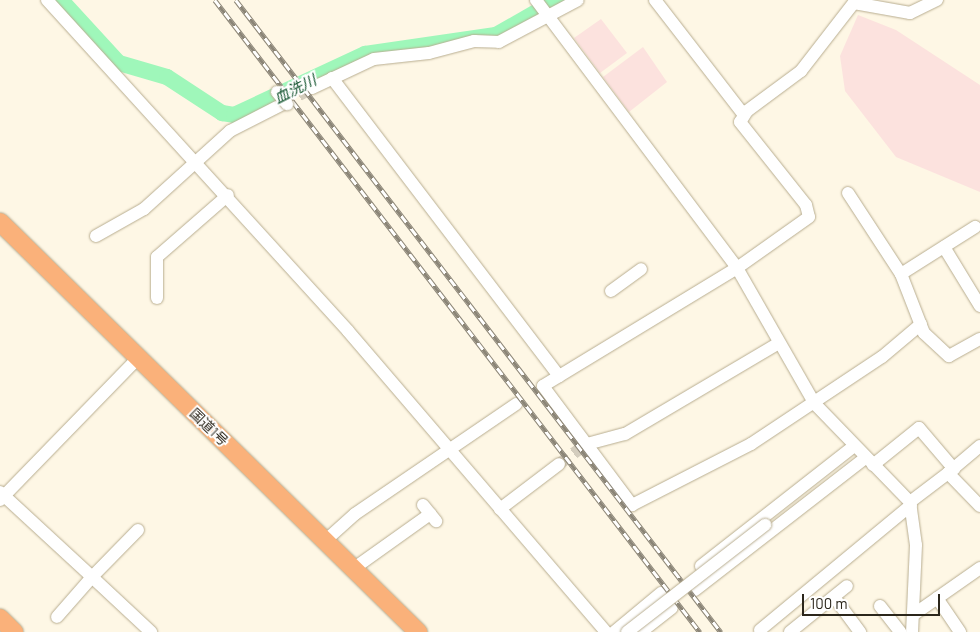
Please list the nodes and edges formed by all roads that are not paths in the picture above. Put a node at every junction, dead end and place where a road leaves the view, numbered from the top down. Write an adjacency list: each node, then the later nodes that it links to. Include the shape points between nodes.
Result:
1 (47, 0): 11 (street)
2 (578, 0): 6 (street)
3 (656, 0): 10 (street)
4 (937, 0): 5 (street, via 910,13 894,6)
5 (855, 1): 10 (street, via 802,71)
6 (542, 8): 7 (street, via 499,42 474,42 429,53 374,59); 19 (street)
7 (332, 78): 8 (street); 28 (street)
8 (312, 88)
9 (277, 92): 11 (street, bridge, via 286,104 242,125)
10 (742, 114): 19 (street, via 744,132 783,175 810,215)
11 (198, 161): 13 (street); 16 (street, via 144,208)
12 (848, 193): 20 (street)
13 (228, 195): 22 (street, via 157,257); 33 (street)
14 (0, 222): 27 (highway, 国道1号)
15 (975, 227): 17 (street)
16 (96, 236)
17 (944, 247): 20 (street); 23 (street)
18 (641, 268): 21 (street)
19 (737, 268): 26 (street); 28 (street)
20 (901, 274): 24 (street)
21 (611, 291)
22 (156, 298)
23 (980, 306)
24 (921, 324): 25 (street, via 949,356); 30 (street)
25 (980, 340)
26 (777, 344): 30 (street); 31 (street, via 625,434)
27 (138, 358): 37 (street); 43 (highway, 国道1号)
28 (558, 376): 30 (street, via 543,386 632,505 751,444)
29 (516, 404): 33 (street)
30 (814, 404): 34 (street)
31 (587, 444)
32 (980, 446): 36 (street)
33 (451, 452): 40 (street); 43 (street, via 356,514)
34 (862, 456): 36 (street, via 919,428); 38 (street); 44 (street); 48 (street); 66 (street, bridge, via 766,525)
35 (559, 464): 40 (street)
36 (951, 471): 38 (street); 39 (street)
37 (1, 496): 49 (street)
38 (910, 504): 57 (street, via 916,545); 60 (street)
39 (980, 506)
40 (500, 509): 64 (street)
41 (430, 513): 47 (street)
42 (138, 530): 49 (street)
43 (325, 541): 47 (highway, 国道1号)
44 (714, 556): 45 (street); 48 (street)
45 (701, 566)
46 (980, 568): 54 (street)
47 (353, 569): 63 (highway, 国道1号)
48 (719, 571): 51 (street)
49 (92, 577): 58 (street); 62 (street)
50 (847, 586): 53 (street)
51 (695, 590)
52 (661, 593): 65 (street)
53 (834, 596): 68 (street); 69 (street)
54 (937, 598): 57 (street); 72 (street)
55 (880, 606): 70 (street)
56 (672, 608): 67 (street)
57 (913, 615): 71 (street)
58 (57, 617)
59 (0, 618): 61 (highway)
60 (760, 630)
61 (14, 632)
62 (151, 632)
63 (418, 632)
64 (606, 632)
65 (614, 632)
66 (628, 632)
67 (641, 632)
68 (790, 632)
69 (860, 632)
70 (900, 632)
71 (912, 632)
72 (960, 632)

